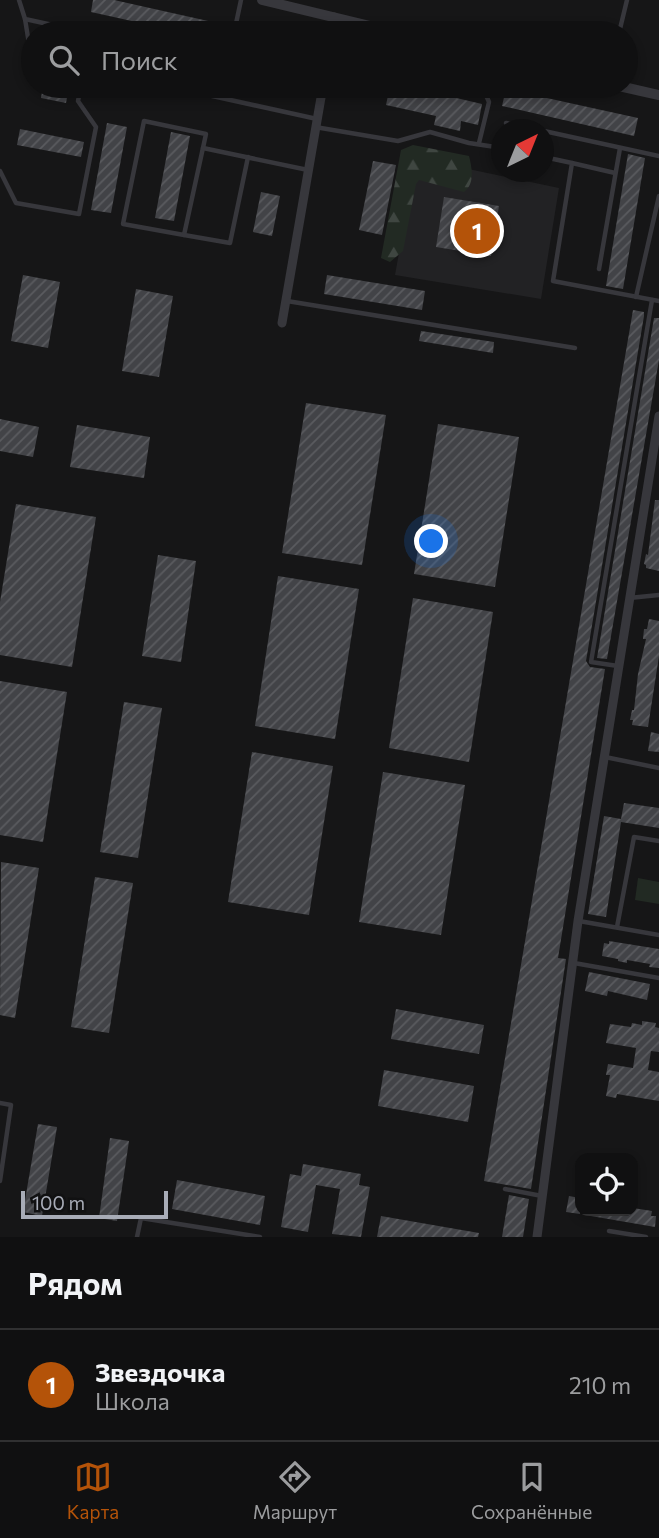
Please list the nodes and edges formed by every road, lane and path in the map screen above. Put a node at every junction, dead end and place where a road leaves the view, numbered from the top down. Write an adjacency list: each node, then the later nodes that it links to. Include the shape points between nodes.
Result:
1 (19, 0): 6 (lane)
2 (241, 0): 8 (lane)
3 (262, 0): 5 (street)
4 (627, 0): 11 (lane)
5 (334, 17): 9 (street); 10 (street)
6 (25, 19): 7 (lane)
7 (34, 21)
8 (237, 21)
9 (333, 21)
10 (350, 21)
11 (623, 21)
12 (638, 90): 13 (street)
13 (659, 95)
14 (79, 98): 29 (lane, via 96,127 79,214 16,203)
15 (215, 98): 18 (lane)
16 (321, 98): 18 (street)
17 (487, 98): 20 (lane)
18 (316, 123): 20 (lane, via 398,141 429,132); 28 (street)
19 (554, 133): 23 (lane)
20 (479, 143): 21 (lane)
21 (491, 146)
22 (203, 148): 25 (lane); 32 (lane); 32 (lane, via 206,134 144,121 123,224)
23 (620, 148): 24 (lane); 30 (lane)
24 (659, 156)
25 (248, 157): 28 (lane); 32 (lane, via 230,243)
26 (554, 159): 27 (lane)
27 (572, 163): 30 (lane); 34 (lane, via 553,281)
28 (309, 170): 35 (street)
29 (0, 171)
30 (616, 173): 33 (lane)
31 (659, 196): 34 (lane)
32 (184, 235)
33 (599, 269)
34 (636, 297): 36 (lane)
35 (286, 300): 38 (street); 39 (lane)
36 (652, 300): 37 (lane); 43 (lane, via 591,662)
37 (659, 302)
38 (282, 323)
39 (575, 348)
40 (659, 416): 42 (street)
41 (659, 595): 42 (lane)
42 (629, 598): 43 (street)
43 (618, 666): 44 (street)
44 (603, 757): 45 (lane); 47 (street)
45 (659, 768)
46 (659, 841): 48 (lane, via 634,837)
47 (578, 921): 48 (lane); 50 (street)
48 (617, 927): 49 (lane)
49 (659, 935)
50 (574, 962): 51 (lane); 55 (street)
51 (659, 978)
52 (0, 1103): 53 (lane, via 11,1105)
53 (0, 1181)
54 (505, 1189): 55 (lane)
55 (543, 1196): 59 (street)
56 (609, 1231): 60 (lane)
57 (137, 1237): 58 (lane, via 141,1219)
58 (260, 1237)
59 (537, 1237)
60 (646, 1237)

